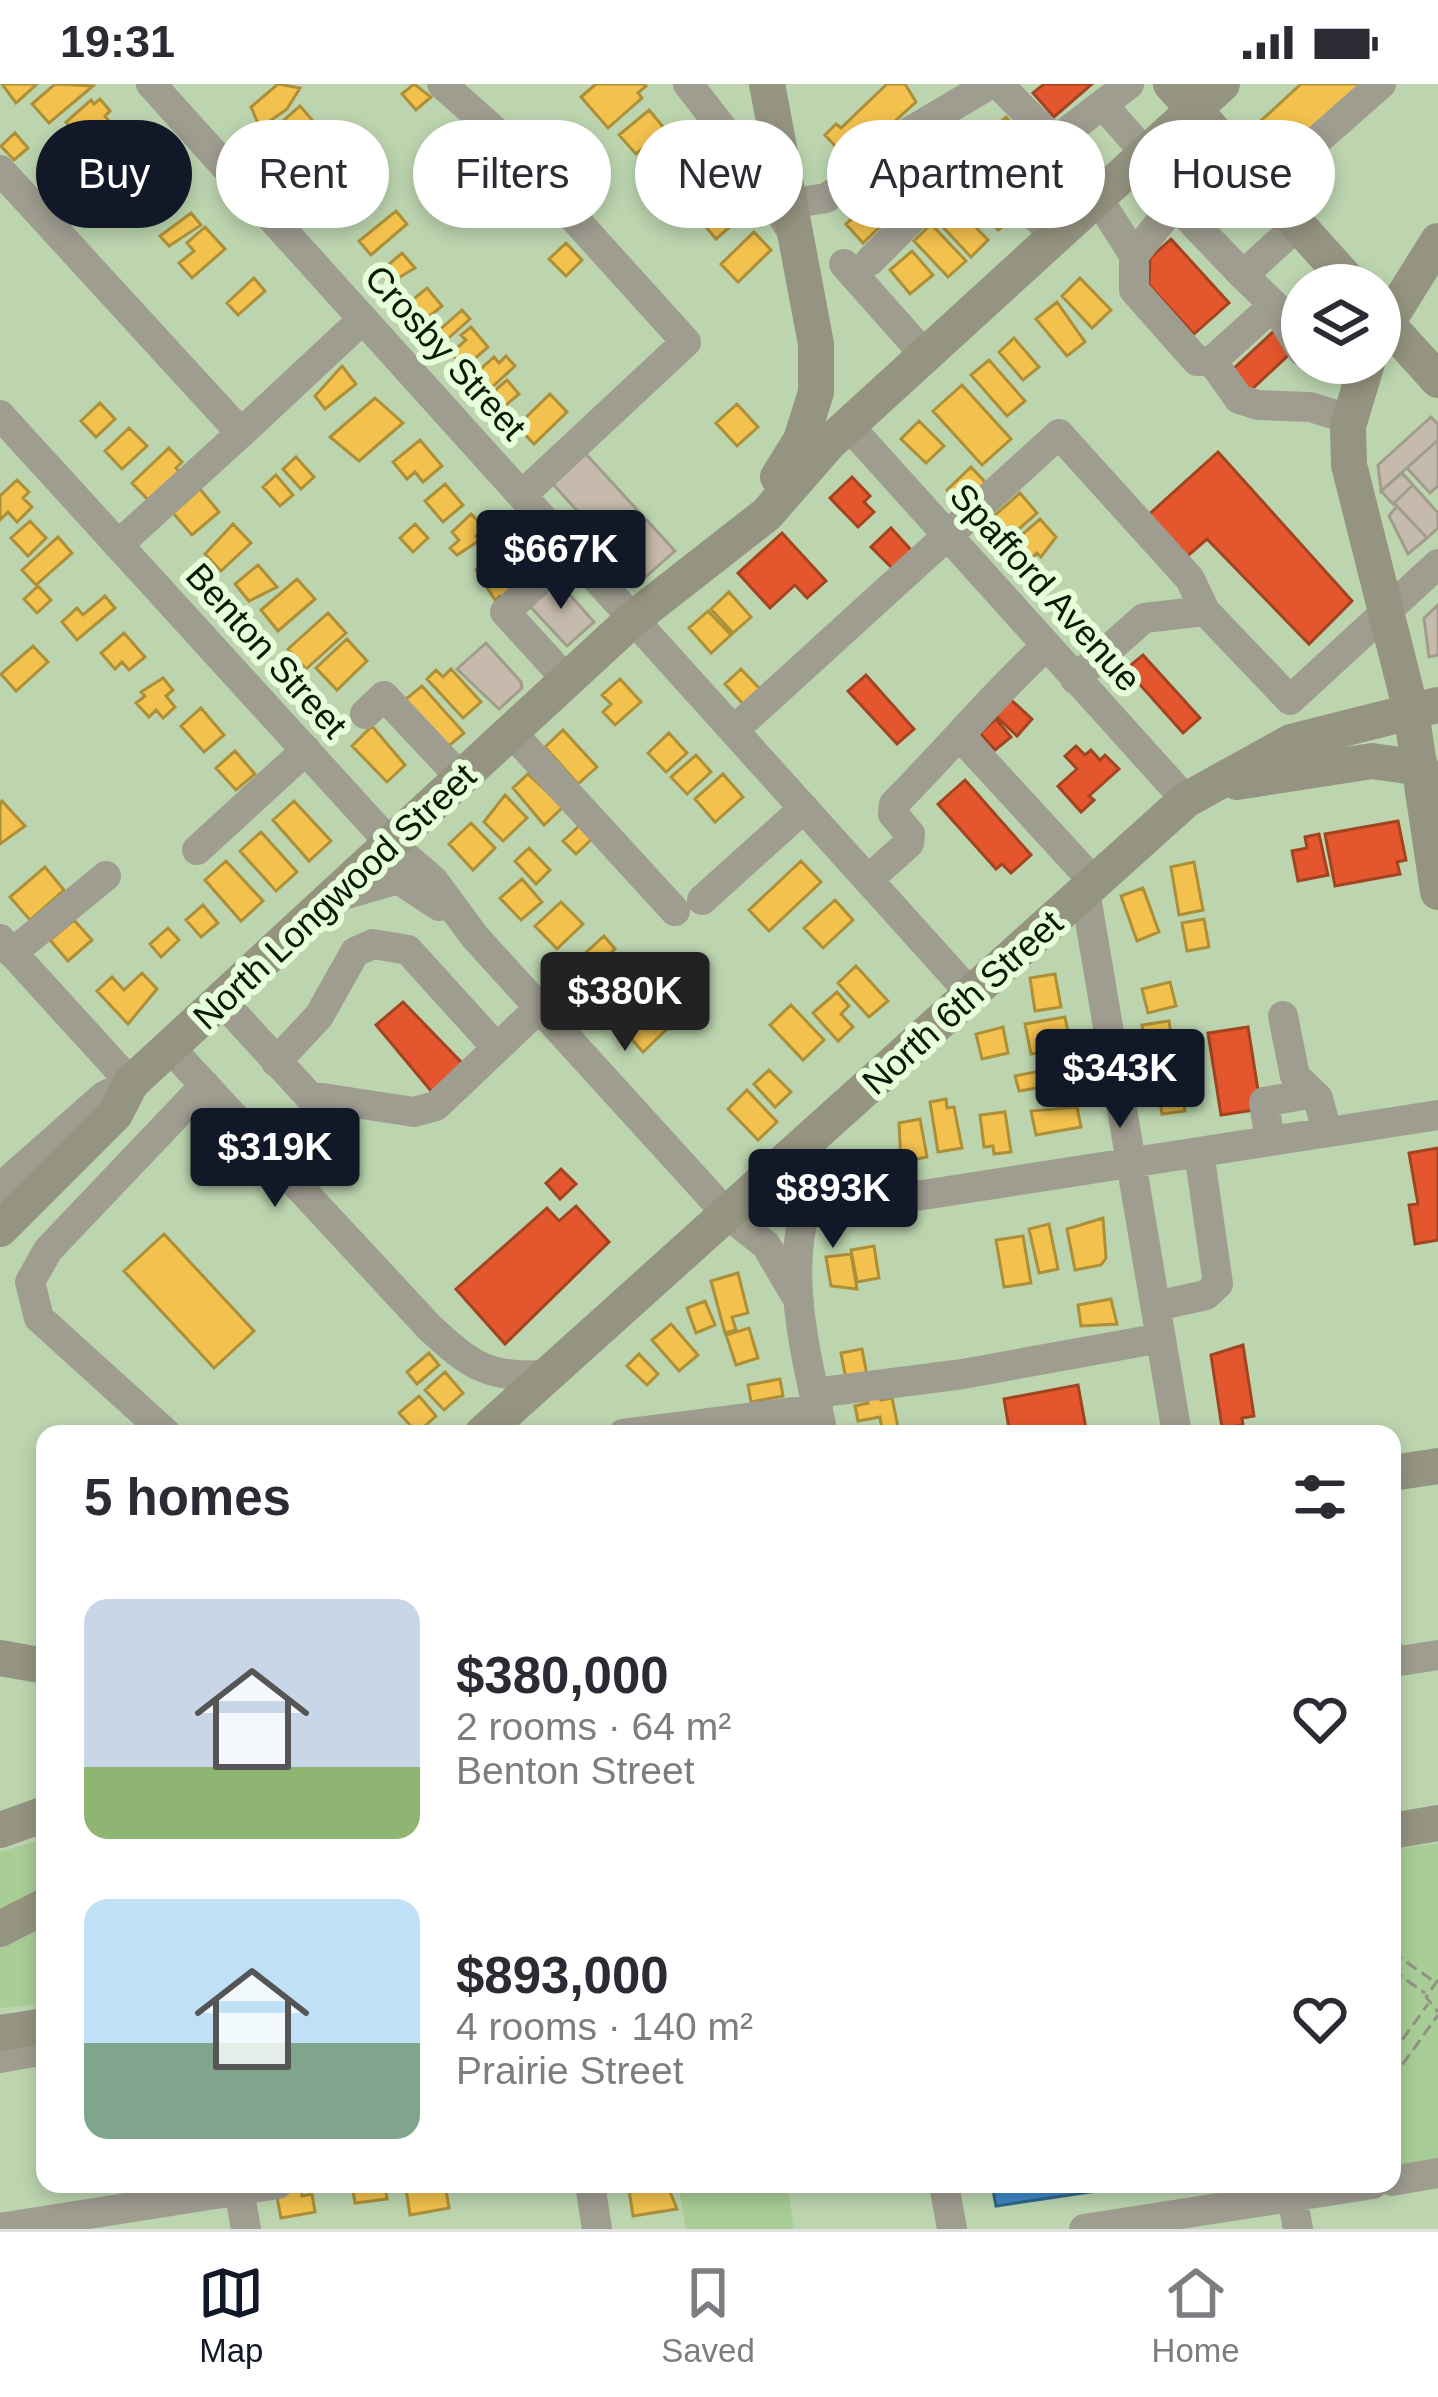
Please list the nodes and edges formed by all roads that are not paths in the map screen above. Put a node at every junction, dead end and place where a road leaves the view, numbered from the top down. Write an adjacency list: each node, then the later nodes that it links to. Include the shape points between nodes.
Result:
1 (151, 84): 33 (street, Crosby Street)
2 (442, 84): 45 (street, via 497,133 686,342)
3 (691, 84): 11 (street)
4 (767, 84): 12 (main road, North Longwood Street)
5 (994, 84): 10 (street, via 1060,137); 13 (street)
6 (1129, 84): 10 (street)
7 (1222, 84): 9 (main road, North Longwood Street)
8 (1381, 84): 15 (street)
9 (1182, 96): 14 (main road)
10 (1104, 106): 16 (street)
11 (718, 120)
12 (774, 120)
13 (931, 120)
14 (1204, 120)
15 (1335, 124)
16 (1129, 135)
17 (1129, 167): 19 (main road, North Longwood Street)
18 (0, 170): 44 (street)
19 (1105, 189)
20 (1105, 210): 27 (street)
21 (794, 228): 50 (main road, North Longwood Street, via 816,344 816,392 785,467)
22 (1063, 228): 25 (main road, North Longwood Street)
23 (1304, 228): 29 (street)
24 (1313, 228): 28 (main road)
25 (1054, 236): 35 (main road, North Longwood Street); 35 (street, via 975,155 857,262)
26 (1438, 242): 30 (main road)
27 (1135, 255): 29 (street, via 1175,204); 36 (street, via 1134,290 1197,361)
28 (1338, 264)
29 (1243, 275): 31 (street)
30 (1401, 296)
31 (1274, 305): 32 (street); 36 (street)
32 (1281, 318)
33 (363, 319): 44 (street); 45 (street, Crosby Street)
34 (1401, 343): 37 (main road)
35 (924, 354): 43 (main road, North Longwood Street)
36 (1212, 361): 40 (street, via 1239,399)
37 (1438, 380)
38 (1296, 384): 40 (street)
39 (1360, 384): 42 (main road)
40 (1291, 406): 42 (street)
41 (0, 415): 47 (street, Benton Street)
42 (1349, 418): 51 (main road, via 1349,465)
43 (849, 426): 46 (street, Spafford Avenue); 50 (main road, North Longwood Street, via 767,514)
44 (241, 433): 47 (street)
45 (522, 495): 48 (street, Crosby Street)
46 (948, 538): 52 (street, via 1059,434 1190,579); 53 (street, Spafford Avenue); 58 (street)
47 (118, 545): 61 (street, Benton Street)
48 (572, 550): 50 (street, Crosby Street); 55 (street, via 505,612)
49 (1436, 570): 51 (street)
50 (648, 607): 55 (main road, North Longwood Street); 58 (street, Crosby Street)
51 (1388, 609): 52 (street, via 1289,700); 56 (main road)
52 (1205, 610): 54 (street, via 1144,618)
53 (1046, 646): 54 (street, Spafford Avenue); 60 (street, via 970,718)
54 (1076, 679): 64 (street, Spafford Avenue)
55 (567, 680): 59 (main road, North Longwood Street)
56 (1425, 708): 62 (main road); 64 (main road, North 6th Street, via 1291,742)
57 (365, 714): 63 (street, via 384,696)
58 (734, 730): 66 (street, Crosby Street)
59 (511, 732): 63 (main road, North Longwood Street); 66 (street, via 689,906)
60 (961, 737): 70 (street, via 894,804 909,843); 71 (street)
61 (306, 751): 67 (street, Benton Street); 68 (street)
62 (1429, 766): 64 (main road, via 1349,763); 65 (street); 72 (main road)
63 (461, 778): 67 (main road, North Longwood Street)
64 (1195, 794): 71 (main road, North 6th Street)
65 (1260, 796)
66 (804, 808): 70 (street, Crosby Street)
67 (390, 844): 73 (main road, North Longwood Street); 74 (street, Benton Street, via 433,880)
68 (197, 850)
69 (106, 876): 75 (street)
70 (868, 880): 76 (street, Crosby Street)
71 (1089, 886): 76 (main road, North 6th Street); 91 (street)
72 (1438, 892)
73 (326, 901): 74 (street, Benton Street, via 398,879); 77 (main road, North Longwood Street)
74 (475, 937): 78 (street, Benton Street)
75 (6, 946): 83 (street)
76 (971, 994): 89 (main road, North 6th Street)
77 (221, 1000): 81 (main road, North Longwood Street); 82 (street)
78 (539, 1008): 80 (street); 94 (street, Benton Street)
79 (1283, 1016): 85 (street, via 1295,1076)
80 (495, 1046): 82 (street, via 436,1106 414,1112 310,1096); 82 (street, via 408,950 373,944 355,952 319,1016)
81 (170, 1048): 83 (main road, North Longwood Street); 84 (street)
82 (276, 1062)
83 (130, 1083): 92 (street, North Longwood Street, via 104,1096); 95 (main road, via 115,1114)
84 (205, 1085): 99 (street, via 470,1364); 101 (street, via 48,1250 30,1282 39,1318)
85 (1313, 1093): 87 (street); 88 (street, via 1264,1102)
86 (1438, 1115): 87 (street)
87 (1327, 1132): 88 (street)
88 (1270, 1141): 90 (street)
89 (800, 1150): 93 (street); 94 (main road, North 6th Street)
90 (1199, 1152): 91 (street); 97 (street, via 1218,1284 1206,1295)
91 (1134, 1162): 93 (street, via 852,1206 832,1204); 97 (street)
92 (0, 1188)
93 (814, 1188): 96 (street, via 800,1231)
94 (727, 1214): 96 (street, Benton Street, via 766,1245); 99 (main road, North 6th Street)
95 (0, 1229)
96 (799, 1301): 100 (street)
97 (1156, 1306): 98 (street)
98 (1161, 1338): 100 (street, via 963,1374); 104 (street)
99 (548, 1375): 102 (main road, North 6th Street)
100 (819, 1412): 103 (street)
101 (157, 1425)
102 (492, 1425)
103 (703, 1425)
104 (1176, 1425)
105 (1438, 1466): 106 (main road)
106 (1401, 1472)
107 (1438, 1655): 109 (street)
108 (0, 1658): 110 (main road)
109 (1401, 1660)
110 (36, 1664)
111 (36, 1817): 114 (main road)
112 (1438, 1823): 113 (main road)
113 (1401, 1829)
114 (0, 1830)
115 (36, 1911): 116 (main road)
116 (0, 1930)
117 (36, 2009): 118 (main road)
118 (0, 2013)
119 (36, 2027): 120 (main road)
120 (0, 2033)
121 (36, 2052): 122 (street)
122 (0, 2058)
123 (1438, 2173): 124 (street)
124 (1401, 2179)
125 (203, 2193): 131 (street)
126 (239, 2193): 132 (street)
127 (591, 2193): 133 (street)
128 (946, 2193): 134 (street)
129 (1275, 2193): 135 (street)
130 (1292, 2193): 136 (street)
131 (0, 2228)
132 (246, 2229)
133 (597, 2229)
134 (952, 2229)
135 (1084, 2229)
136 (1298, 2229)

